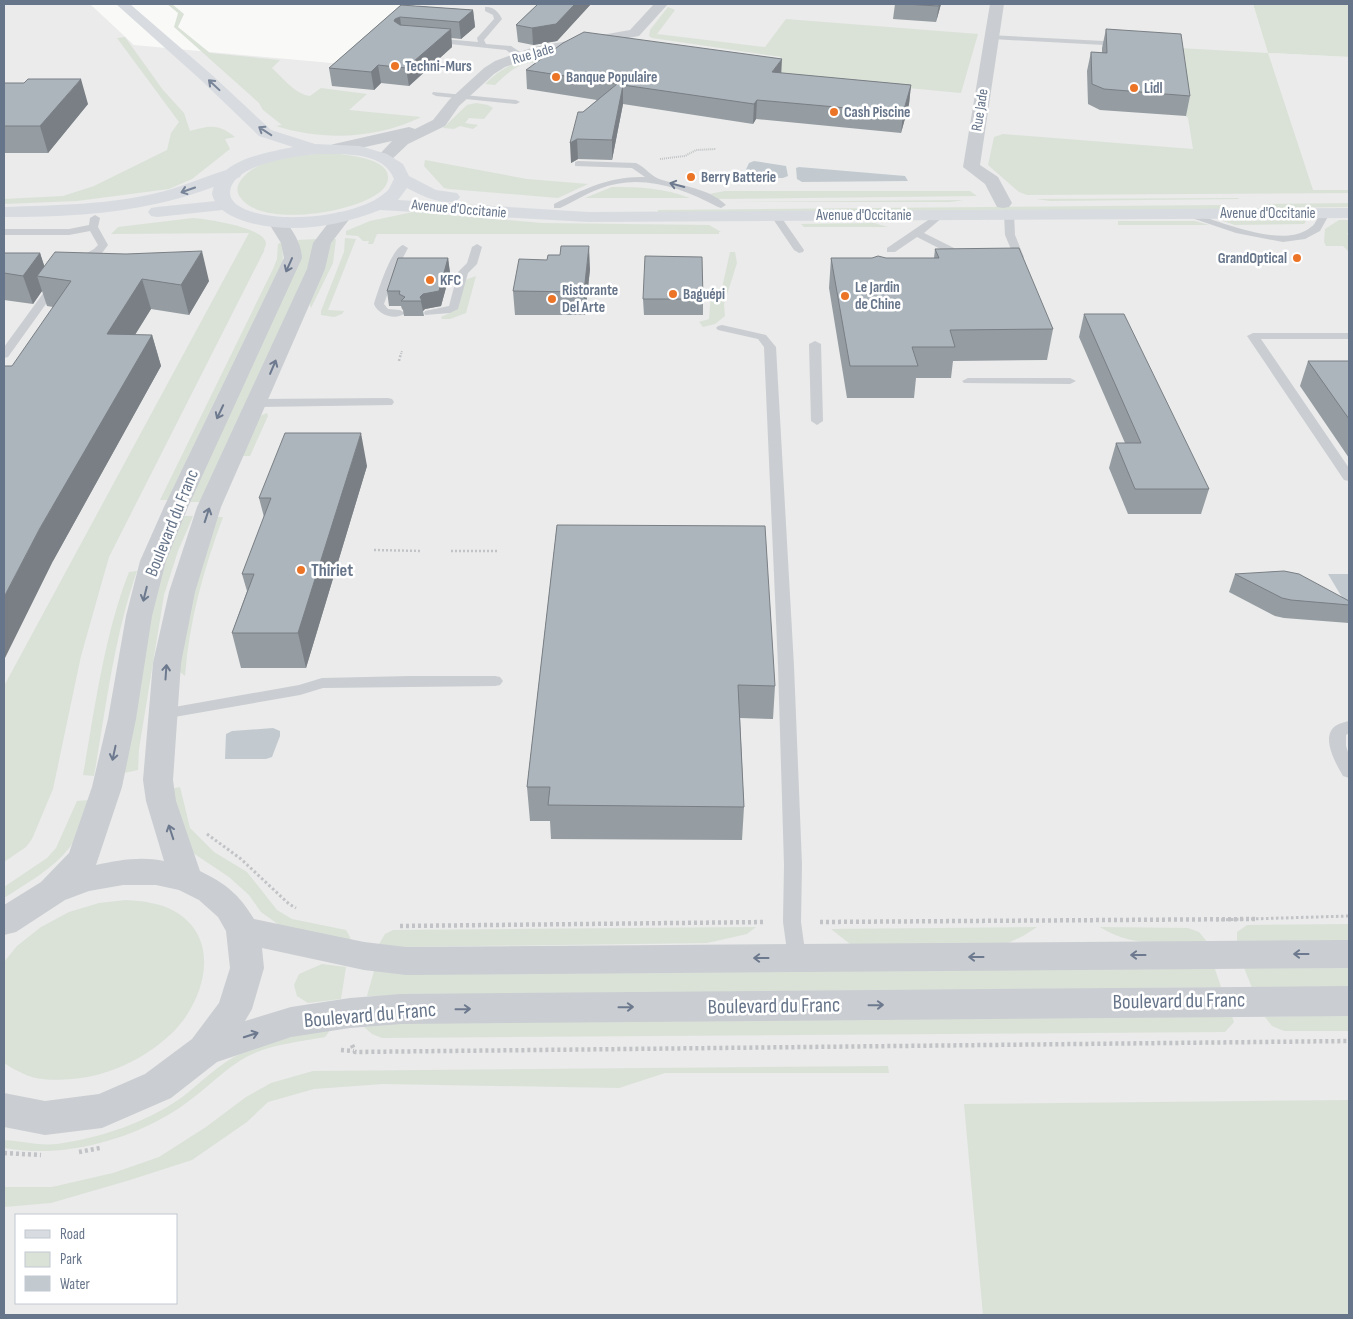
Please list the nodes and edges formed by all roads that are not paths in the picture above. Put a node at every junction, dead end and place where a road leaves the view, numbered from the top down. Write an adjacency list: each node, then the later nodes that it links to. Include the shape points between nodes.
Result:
1 (109, 4): 14 (main road)
2 (122, 4): 20 (main road, one-way to 2, via 265,133)
3 (661, 4): 8 (street, Rue Jade, via 634,33)
4 (997, 4): 6 (street, Rue Jade)
5 (488, 9): 10 (lane, via 498,19 480,40)
6 (992, 37): 9 (lane); 31 (street, Rue Jade, via 971,167 992,181)
7 (420, 39): 10 (lane)
8 (584, 42): 12 (lane, via 586,46); 13 (street, Rue Jade)
9 (1129, 44)
10 (482, 45): 11 (lane); 13 (lane, via 508,48)
11 (466, 47)
12 (565, 54)
13 (520, 56): 16 (street, Rue Jade, via 489,71)
14 (188, 80)
15 (436, 94): 16 (lane)
16 (460, 96): 17 (lane); 18 (street, Rue Jade)
17 (516, 102)
18 (442, 116): 20 (street, Rue Jade, via 402,134); 21 (street, Rue Jade, via 438,123 394,147)
19 (228, 120): 23 (main road, via 248,141 251,150)
20 (326, 149): 21 (main road, via 362,152); 23 (main road, via 279,154)
21 (384, 158): 24 (main road, via 398,168)
22 (578, 164): 25 (lane, via 633,165)
23 (240, 169): 27 (main road, via 223,183 221,197); 32 (main road, one-way to 32, via 178,193 150,199)
24 (402, 179): 28 (main road, via 396,192); 30 (main road, Avenue d'Occitanie, via 432,194 468,200)
25 (655, 181): 29 (lane, one-way to 25, via 694,190); 30 (lane, via 610,183)
26 (1349, 201): 31 (main road, Avenue d'Occitanie)
27 (226, 205): 40 (main road, via 243,215); 41 (main road)
28 (378, 205): 37 (main road, Avenue d'Occitanie, via 424,205 508,214 588,217); 38 (main road)
29 (721, 205): 30 (main road, Avenue d'Occitanie); 31 (main road, Avenue d'Occitanie)
30 (557, 206)
31 (1006, 209): 35 (main road, Avenue d'Occitanie); 36 (main road, Avenue d'Occitanie); 49 (lane, via 1010,235 1021,261)
32 (4, 212)
33 (1349, 212): 34 (main road, Avenue d'Occitanie)
34 (1325, 213): 35 (main road, Avenue d'Occitanie); 35 (lane, via 1313,231 1282,238 1253,236 1203,218)
35 (1181, 214)
36 (940, 215): 37 (main road, Avenue d'Occitanie); 43 (lane)
37 (776, 216): 46 (lane)
38 (342, 218): 40 (main road); 59 (street, Boulevard du Franc, one-way to 38, via 316,269 322,243)
39 (4, 220): 41 (main road)
40 (276, 222): 67 (street, Boulevard du Franc, one-way to 67, via 289,239 293,258 153,561 139,616 107,787 83,859)
41 (94, 223): 42 (lane, via 69,232); 55 (lane, via 103,245 67,271)
42 (4, 232)
43 (917, 233): 47 (lane); 48 (lane, via 963,257)
44 (477, 247): 51 (lane, via 472,264 463,272 454,307)
45 (403, 248): 50 (lane, via 379,304 385,312)
46 (799, 250)
47 (891, 250)
48 (972, 257)
49 (1000, 257)
50 (400, 313)
51 (429, 313)
52 (722, 328): 71 (lane, via 762,337 770,347 786,666 792,922)
53 (1349, 336): 61 (lane, via 1253,336)
54 (815, 344): 60 (lane)
55 (4, 356)
56 (968, 381): 57 (lane)
57 (1070, 381)
58 (388, 402): 59 (lane)
59 (258, 403): 63 (street, Boulevard du Franc, one-way to 59, via 167,663 182,592 209,508)
60 (817, 421)
61 (1349, 478)
62 (494, 682): 63 (lane, via 322,683 300,690)
63 (163, 714): 66 (street, Boulevard du Franc, one-way to 63, via 161,801 158,780)
64 (1349, 728): 65 (lane, via 1344,728 1336,739)
65 (1349, 772)
66 (186, 878): 67 (street, via 156,872 123,872); 69 (street, via 211,891 230,908)
67 (53, 891): 68 (street)
68 (4, 922)
69 (243, 930): 71 (street, one-way to 69, via 406,961 364,956); 73 (street, via 247,968 237,1001)
70 (1349, 954): 71 (street, one-way to 71)
71 (797, 958)
72 (1349, 1001): 73 (street, Boulevard du Franc, one-way to 72, via 291,1022 350,1013 401,1010)
73 (205, 1050): 74 (street, via 158,1086 102,1111 46,1118)
74 (4, 1110)

